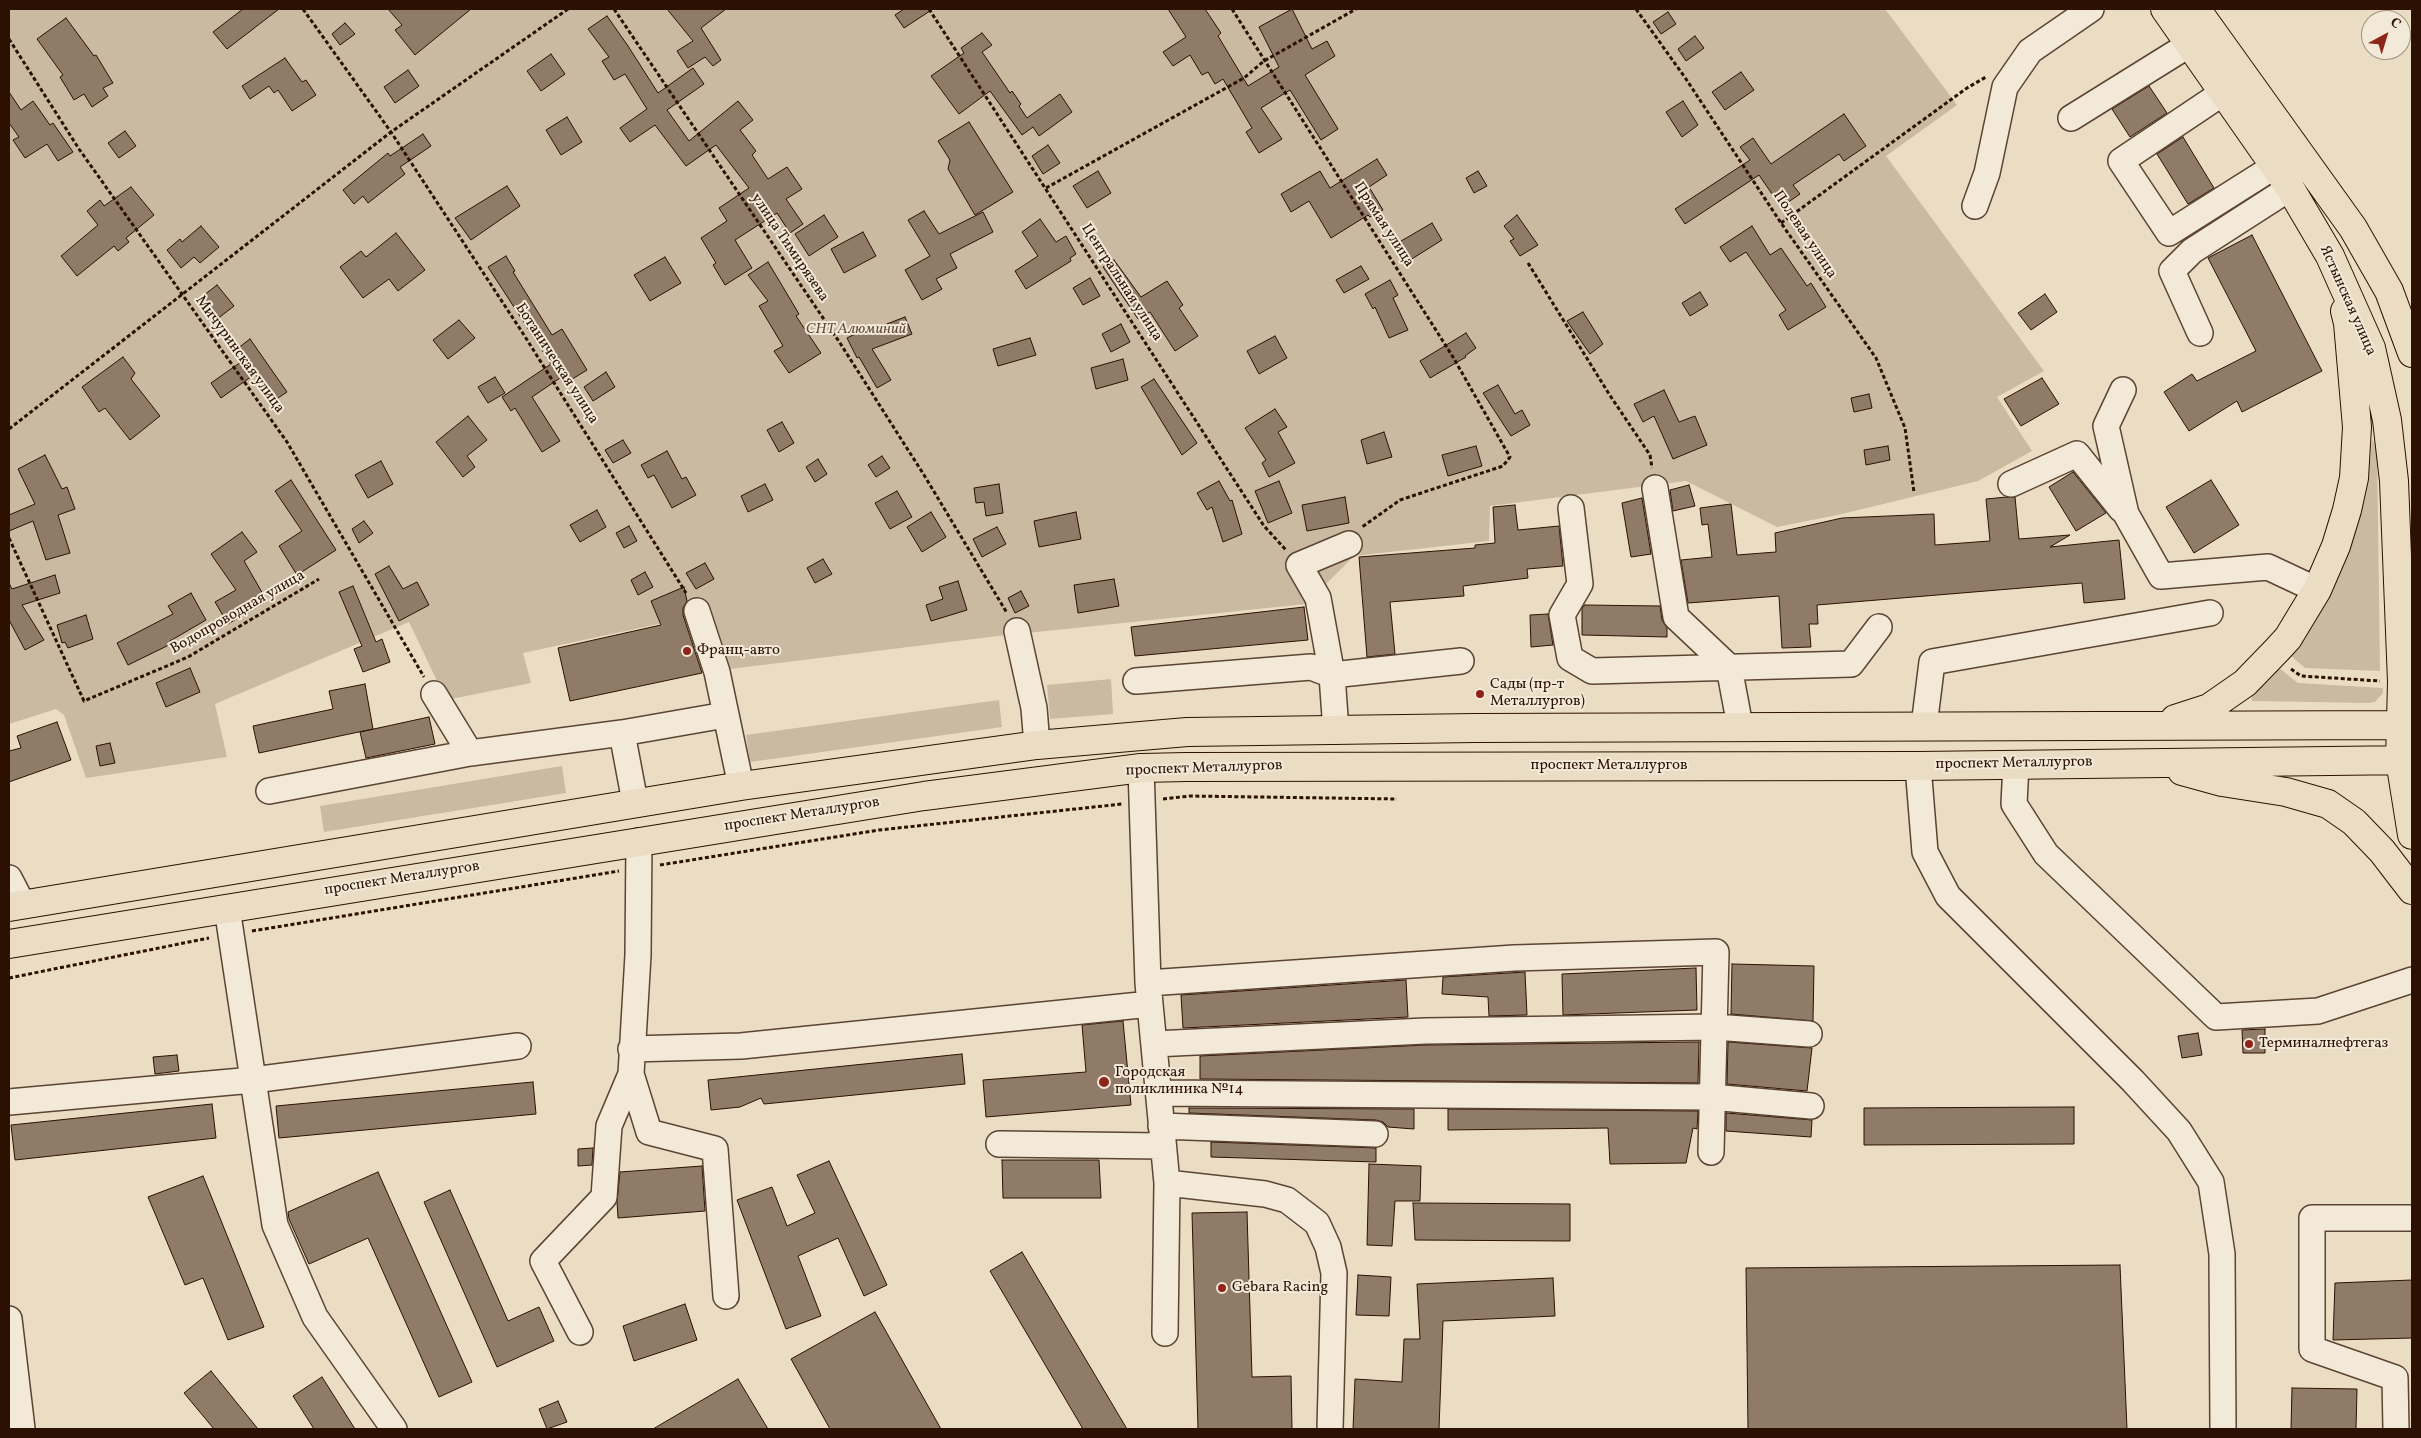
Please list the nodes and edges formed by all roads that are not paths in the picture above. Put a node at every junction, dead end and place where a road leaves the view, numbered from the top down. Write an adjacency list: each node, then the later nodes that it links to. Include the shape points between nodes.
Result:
1 (2090, 9): 9 (lane, via 2030,51 2005,87 1987,173)
2 (2165, 9): 4 (main road, Ястынская улица)
3 (2196, 9): 12 (main road, via 2353,228 2388,291)
4 (2190, 44): 5 (main road, Ястынская улица); 6 (lane)
5 (2224, 92): 7 (main road, Ястынская улица); 7 (lane, via 2121,162 2169,233)
6 (2071, 118)
7 (2275, 166): 8 (main road, Ястынская улица)
8 (2290, 188): 10 (main road, Ястынская улица); 11 (lane, via 2192,250 2172,271)
9 (1975, 206)
10 (2330, 256): 19 (main road, via 2348,323 2357,427 2354,478 2348,510); 30 (main road, Ястынская улица, via 2371,348 2387,420 2394,481)
11 (2200, 333)
12 (2412, 353)
13 (2123, 390): 17 (lane, via 2106,426)
14 (2011, 484): 17 (lane, via 2077,454)
15 (1655, 488): 25 (lane, via 1676,617)
16 (1571, 508): 25 (lane, via 1580,584 1562,615 1570,658 1592,671)
17 (2126, 514): 19 (lane, via 2161,576 2268,568)
18 (1349, 544): 26 (lane, via 1299,565 1318,598)
19 (2317, 590): 33 (main road, via 2288,638 2245,683 2209,708)
20 (697, 611): 29 (lane, via 718,672)
21 (2210, 613): 32 (lane, via 1932,662)
22 (1879, 627): 25 (lane, via 1851,664)
23 (1017, 631): 36 (lane, via 1034,708)
24 (1461, 661): 26 (lane)
25 (1729, 667): 31 (lane)
26 (1332, 675): 27 (lane, via 1311,667); 34 (lane)
27 (1136, 681)
28 (434, 694): 37 (lane)
29 (725, 715): 35 (lane); 43 (lane)
30 (2406, 725): 33 (main road); 38 (main road, Ястынская улица)
31 (1740, 726): 32 (main road); 34 (main road)
32 (1924, 726): 33 (main road)
33 (2151, 726)
34 (1336, 731): 36 (main road, via 1187,732)
35 (622, 734): 37 (lane); 45 (lane)
36 (1037, 745): 43 (main road)
37 (470, 753): 44 (lane)
38 (2406, 760): 39 (main road, проспект Металлургов); 46 (main road, Ястынская улица)
39 (2152, 763): 40 (main road, проспект Металлургов); 49 (main road, via 2222,782 2286,792 2328,804 2354,822 2382,850)
40 (2016, 764): 41 (main road, проспект Металлургов); 53 (lane, via 2014,804 2046,854 2216,1017 2318,1011)
41 (1918, 766): 42 (main road, проспект Металлургов); 80 (lane, via 1925,852 1948,896 2179,1131 2211,1182 2222,1254)
42 (1141, 768): 47 (main road, проспект Металлургов, via 924,796); 54 (lane)
43 (741, 786): 45 (main road)
44 (269, 791)
45 (635, 802): 50 (main road)
46 (2412, 835)
47 (639, 841): 51 (main road, проспект Металлургов); 59 (lane, via 638,955)
48 (9, 878): 50 (lane)
49 (2412, 890)
50 (16, 906)
51 (226, 908): 52 (main road, проспект Металлургов); 61 (lane)
52 (9, 944)
53 (2412, 980)
54 (1149, 994): 55 (lane, via 1514,958 1716,952); 57 (lane); 59 (lane, via 741,1046)
55 (1716, 1027): 56 (lane); 57 (lane, via 1425,1031); 63 (lane)
56 (1809, 1034)
57 (1154, 1044): 62 (lane)
58 (518, 1046): 61 (lane)
59 (631, 1049): 60 (lane)
60 (631, 1074): 72 (lane, via 649,1132 715,1149); 74 (lane, via 609,1126 604,1197 543,1261)
61 (253, 1080): 64 (lane); 78 (lane, via 275,1225 315,1317)
62 (1159, 1093): 63 (lane); 67 (lane)
63 (1711, 1097): 65 (lane); 69 (lane)
64 (9, 1102)
65 (1811, 1106)
66 (1375, 1134): 67 (lane)
67 (1162, 1136): 68 (lane); 70 (lane)
68 (1000, 1144)
69 (1711, 1152)
70 (1167, 1183): 75 (lane); 79 (lane, via 1265,1194 1287,1200 1317,1223 1328,1247 1334,1273)
71 (2412, 1218): 76 (lane, via 2312,1218 2312,1349)
72 (726, 1296)
73 (9, 1319): 77 (lane)
74 (580, 1332)
75 (1165, 1333)
76 (2404, 1378): 81 (lane)
77 (22, 1429)
78 (394, 1429)
79 (1330, 1429)
80 (2223, 1429)
81 (2396, 1429)

